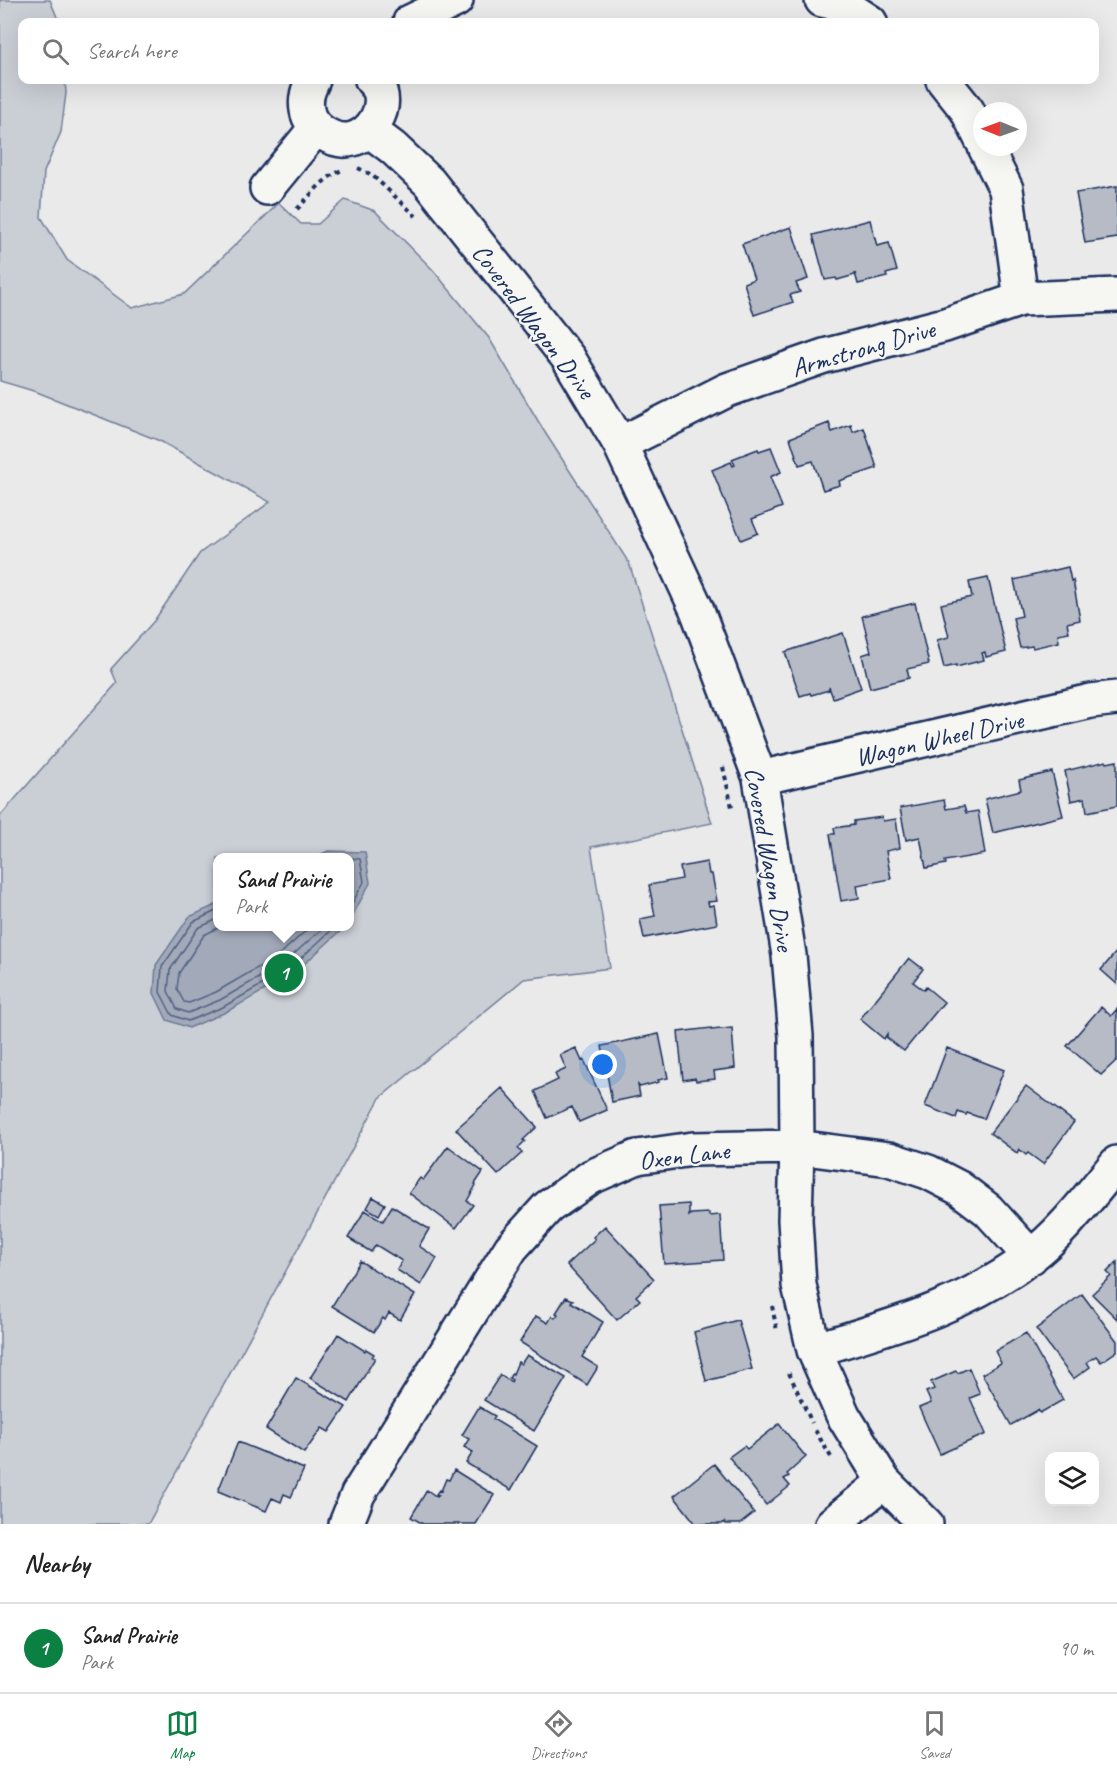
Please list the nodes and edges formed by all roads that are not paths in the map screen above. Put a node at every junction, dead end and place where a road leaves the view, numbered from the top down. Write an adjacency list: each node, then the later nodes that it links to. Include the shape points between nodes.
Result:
1 (456, 0): 3 (street)
2 (822, 0): 4 (street, via 844,5)
3 (418, 18)
4 (864, 18)
5 (311, 84): 9 (street, via 306,94 307,112)
6 (375, 84): 10 (street, via 380,92 380,112)
7 (946, 84): 8 (street)
8 (973, 122)
9 (316, 128): 10 (street, via 332,138 352,139); 12 (street)
10 (369, 130): 15 (street, Covered Wagon Drive, via 429,182 569,359)
11 (990, 156): 14 (street, via 1006,189)
12 (267, 188)
13 (1117, 295): 14 (street, Armstrong Drive)
14 (1021, 299): 15 (street, Armstrong Drive, via 945,325 824,356 727,390)
15 (620, 444): 17 (street, Covered Wagon Drive, via 697,610)
16 (1117, 698): 17 (street, Wagon Wheel Drive)
17 (760, 778): 18 (street, Covered Wagon Drive, via 789,955 796,1036)
18 (798, 1147): 20 (street, Oxen Lane, via 889,1159 928,1172 959,1188 988,1210); 21 (street, Covered Wagon Drive, via 795,1220 799,1285); 23 (street, Oxen Lane, via 693,1149 637,1157 591,1177 548,1207 511,1248 357,1494)
19 (1117, 1163): 20 (street, via 1069,1221)
20 (1031, 1257): 21 (street, via 952,1304)
21 (814, 1350): 22 (street, Covered Wagon Drive, via 843,1415)
22 (884, 1482): 24 (street); 25 (street, Covered Wagon Drive)
23 (346, 1524)
24 (832, 1524)
25 (926, 1524)

